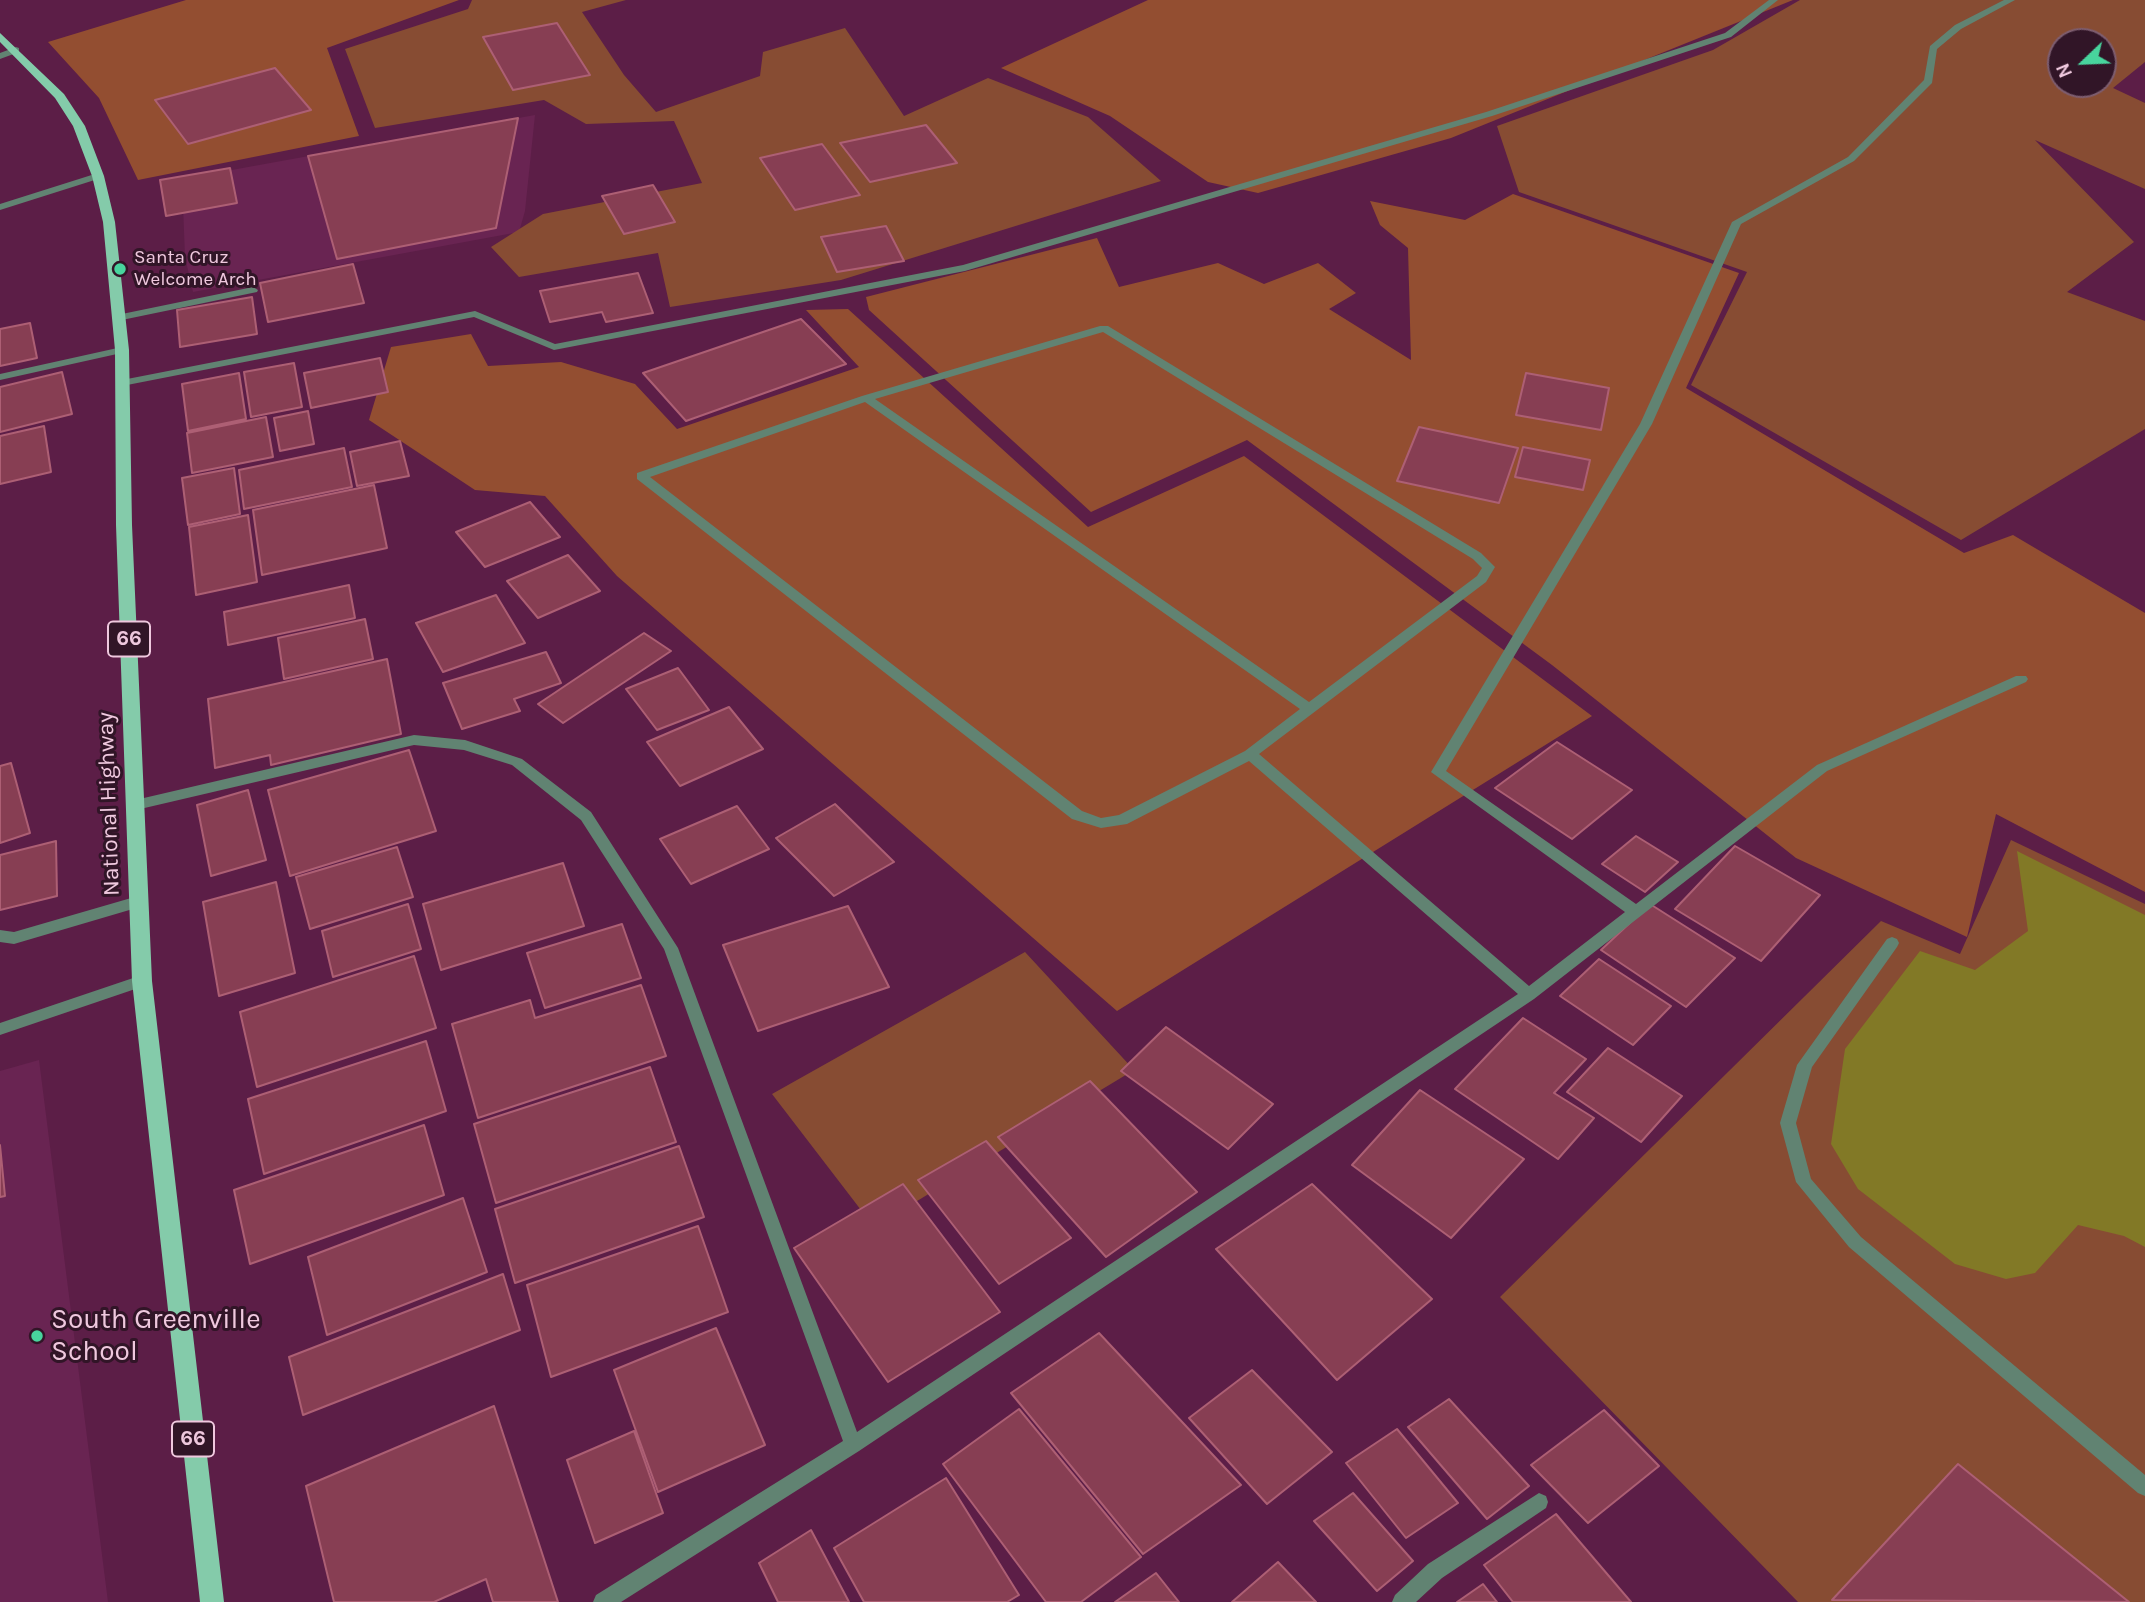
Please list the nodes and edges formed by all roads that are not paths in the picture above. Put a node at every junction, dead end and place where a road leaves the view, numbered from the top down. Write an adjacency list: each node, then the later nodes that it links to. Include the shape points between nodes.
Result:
1 (1774, 0): 12 (street, via 1728,35 1489,114 965,268 554,347 475,314)
2 (2011, 0): 19 (street, via 1958,27 1933,48 1929,81 1851,159 1737,222 1646,424 1438,772)
3 (0, 36): 4 (main road, National Highway / 66)
4 (16, 50): 5 (street); 6 (main road, National Highway / 66, via 60,96 79,126)
5 (0, 56)
6 (98, 176): 7 (street); 9 (main road, National Highway / 66, via 109,222)
7 (0, 207)
8 (253, 290): 9 (street)
9 (117, 317): 10 (main road, National Highway / 66)
10 (122, 350): 11 (street); 12 (main road, National Highway / 66)
11 (0, 377)
12 (122, 383): 17 (main road, National Highway / 66)
13 (866, 398): 15 (street); 15 (street, via 1104,328 1489,567 1482,579); 16 (street, via 641,476 1077,816 1101,822 1122,820)
14 (2021, 679): 19 (street, via 1822,768)
15 (1309, 709): 16 (street)
16 (1250, 754): 23 (street)
17 (136, 805): 18 (main road, National Highway / 66); 25 (street, via 414,740 465,745 517,762 586,816 671,948)
18 (138, 902): 20 (street, via 14,938); 22 (main road, National Highway / 66)
19 (1634, 911): 23 (street)
20 (0, 936)
21 (1892, 943): 26 (street, via 1805,1065 1788,1123 1804,1182 1856,1242)
22 (142, 981): 24 (street); 28 (main road, National Highway / 66)
23 (1529, 995): 25 (street)
24 (0, 1029)
25 (853, 1445): 29 (street)
26 (2145, 1487)
27 (1539, 1502): 30 (street, via 1436,1571)
28 (212, 1602)
29 (603, 1602)
30 (1402, 1602)

